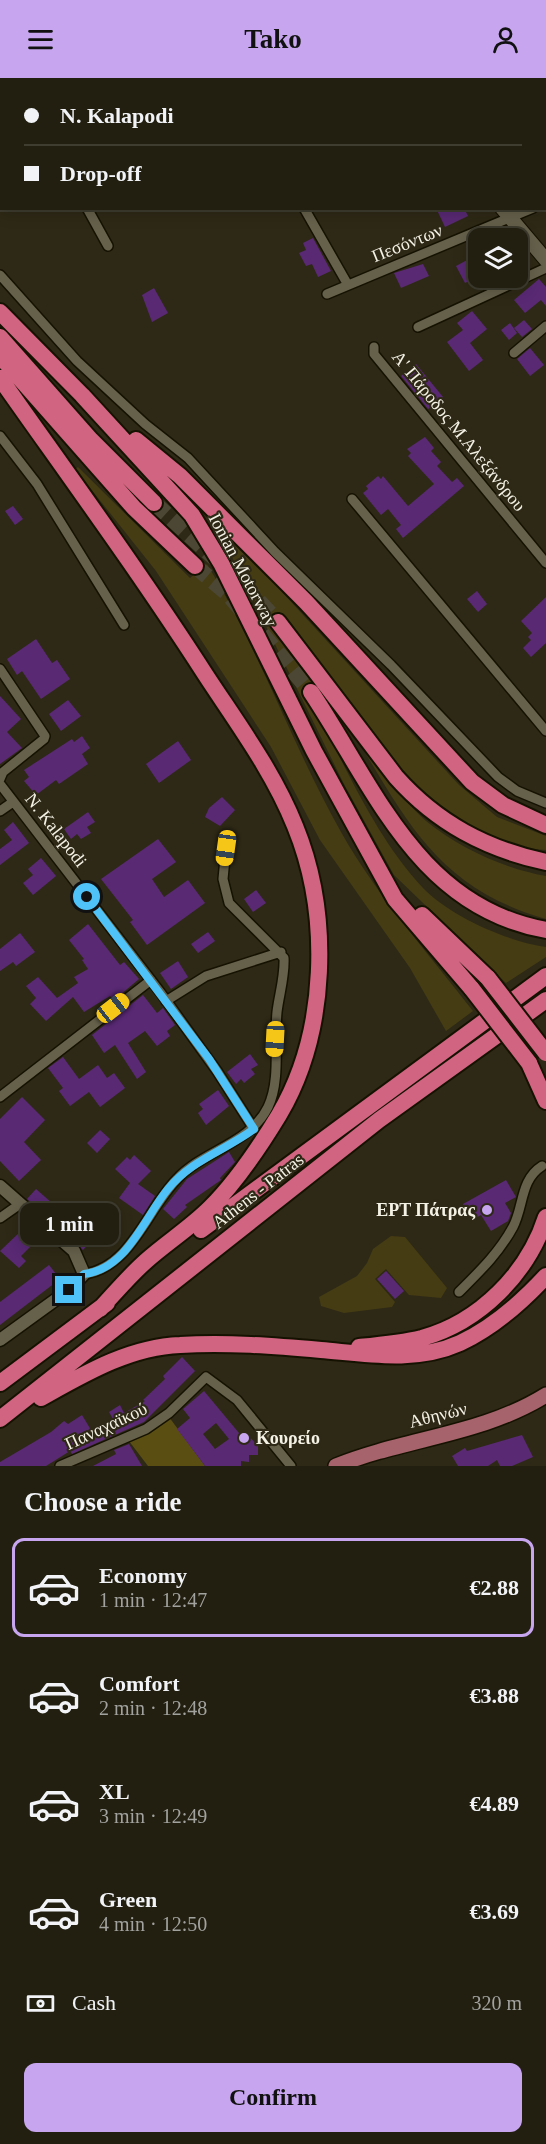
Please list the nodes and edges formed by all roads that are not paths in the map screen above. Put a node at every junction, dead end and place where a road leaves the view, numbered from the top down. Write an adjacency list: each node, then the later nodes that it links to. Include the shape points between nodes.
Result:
1 (88, 210): 5 (street)
2 (305, 210): 9 (street)
3 (524, 210): 4 (street, Πεσόντων)
4 (506, 214): 6 (main road); 9 (street, Πεσόντων)
5 (108, 246)
6 (546, 260)
7 (546, 268): 13 (street)
8 (0, 275): 33 (street, via 77,361 188,458 275,552 498,777 517,791)
9 (348, 285): 10 (street, Πεσόντων)
10 (327, 294)
11 (0, 312): 19 (highway, Ionian Motorway)
12 (546, 326): 16 (street)
13 (418, 327)
14 (0, 337): 22 (highway, via 91,441)
15 (374, 347): 23 (street, Α' Πάροδος Μ.Αλεξάνδρου, via 374,354 399,386)
16 (514, 353)
17 (0, 356): 24 (highway, via 134,508)
18 (0, 378): 57 (highway, via 183,640 275,783 296,827 318,928 319,966 308,1041 281,1112 234,1181 208,1210 144,1263)
19 (82, 395): 35 (highway, via 180,476 234,528 472,782 503,805); 37 (highway, Ionian Motorway, via 192,515 221,563)
20 (0, 436): 26 (street, via 43,492)
21 (352, 499): 29 (street)
22 (154, 503)
23 (546, 563)
24 (195, 567)
25 (278, 622): 38 (highway, via 416,799 481,842)
26 (124, 625)
27 (0, 669): 30 (street, via 45,735)
28 (310, 692): 39 (highway, via 395,826 426,866 480,908)
29 (546, 731)
30 (0, 779)
31 (0, 784): 32 (street, N. Kalapodi)
32 (13, 802): 34 (street); 42 (street, N. Kalapodi)
33 (546, 803)
34 (0, 811)
35 (546, 825)
36 (226, 848): 40 (street, via 223,879 229,903)
37 (372, 859): 45 (highway, bridge, via 430,924 488,978); 47 (highway, bridge, via 395,899 529,1063)
38 (546, 862)
39 (546, 930)
40 (281, 952): 44 (street, via 206,976); 48 (street, via 284,968 275,1026 273,1094)
41 (546, 976): 57 (highway, Athens - Patras, via 222,1213)
42 (151, 980): 44 (street, N. Kalapodi); 46 (street)
43 (546, 1000): 62 (highway, Athens - Patras, via 379,1120)
44 (166, 1001): 48 (street, N. Kalapodi)
45 (546, 1053)
46 (0, 1097)
47 (546, 1101)
48 (254, 1129): 54 (street, via 179,1176 126,1248 104,1268)
49 (542, 1166): 56 (street, via 527,1180 513,1226 501,1246)
50 (0, 1186): 51 (street)
51 (20, 1204): 53 (street); 54 (street, via 74,1251)
52 (546, 1217): 59 (highway, via 520,1270 495,1296 461,1320 424,1338)
53 (0, 1218)
54 (84, 1274): 58 (street, via 69,1290)
55 (546, 1276): 59 (highway, via 492,1326 458,1344 393,1356)
56 (459, 1292)
57 (100, 1309): 60 (highway)
58 (0, 1340)
59 (322, 1350): 62 (highway, via 178,1345 154,1349 85,1373)
60 (0, 1383)
61 (546, 1395): 65 (main road, Αθηνών, via 494,1421 391,1447)
62 (0, 1420)
63 (60, 1466): 64 (street, Παναχαϊκού, via 146,1429 206,1377 237,1400)
64 (291, 1466)
65 (336, 1466)

